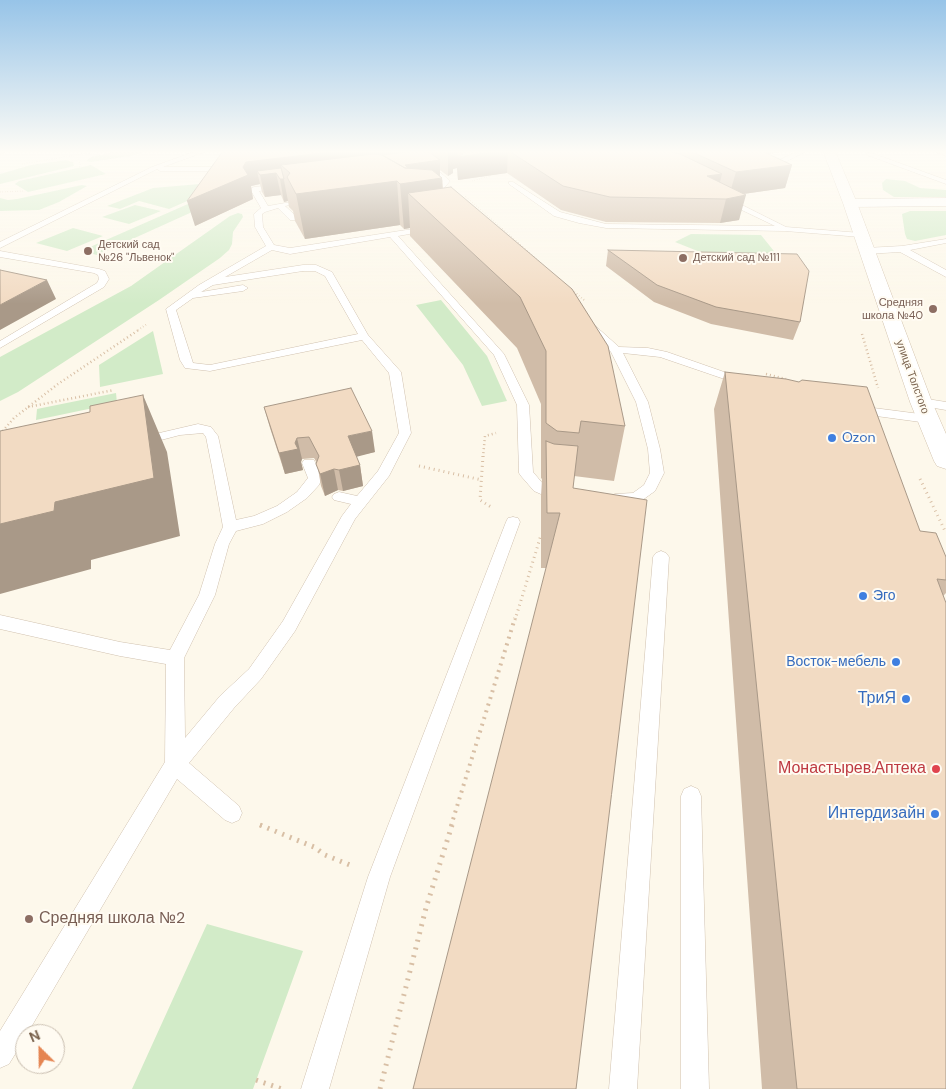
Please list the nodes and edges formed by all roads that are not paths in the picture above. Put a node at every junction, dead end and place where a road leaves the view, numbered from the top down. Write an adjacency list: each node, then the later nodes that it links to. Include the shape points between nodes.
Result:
1 (86, 202): 16 (lane)
2 (262, 202): 9 (lane)
3 (303, 202): 8 (lane)
4 (539, 202): 12 (lane, via 557,214 579,222 635,227)
5 (732, 202): 12 (lane)
6 (946, 202): 7 (main road)
7 (850, 203): 15 (main road, улица Толстого)
8 (279, 205): 9 (lane); 10 (lane)
9 (266, 209): 17 (lane, via 256,218)
10 (293, 218)
11 (438, 227): 13 (lane)
12 (785, 229): 15 (lane)
13 (392, 234): 17 (lane, via 290,251); 36 (lane, via 499,354 523,405 526,473 539,488)
14 (946, 241): 18 (lane)
15 (863, 243): 18 (lane); 29 (main road, улица Толстого)
16 (0, 245)
17 (271, 248): 21 (lane)
18 (902, 249): 20 (lane)
19 (0, 254): 26 (lane, via 96,271 102,273 104,279 101,285)
20 (946, 274)
21 (212, 282): 23 (lane); 25 (lane, via 316,268 329,274)
22 (265, 284): 23 (lane)
23 (185, 298): 25 (lane, via 171,309 189,366 210,368)
24 (579, 317): 27 (lane)
25 (364, 336): 39 (lane, via 394,372 406,433 393,459)
26 (0, 345)
27 (616, 350): 28 (lane, via 663,354 730,384); 38 (lane, via 642,402 657,473 650,488 636,498)
28 (754, 385)
29 (922, 402): 30 (lane); 32 (main road, улица Толстого)
30 (946, 406)
31 (849, 409): 32 (lane)
32 (928, 419): 34 (main road, улица Толстого)
33 (129, 444): 41 (lane, via 179,431 207,430 212,436)
34 (946, 461)
35 (309, 463): 41 (lane, via 315,478 302,495 258,520)
36 (574, 495)
37 (339, 497): 39 (lane)
38 (601, 498)
39 (361, 502): 45 (lane, via 349,516 289,626 255,674 227,702)
40 (513, 522): 49 (lane, via 379,877)
41 (230, 527): 44 (lane, via 207,595)
42 (661, 557): 50 (lane)
43 (0, 622): 44 (lane)
44 (175, 658): 45 (lane)
45 (176, 764): 47 (lane); 48 (lane)
46 (691, 796): 51 (lane)
47 (232, 813)
48 (0, 1055)
49 (315, 1089)
50 (624, 1089)
51 (695, 1089)

